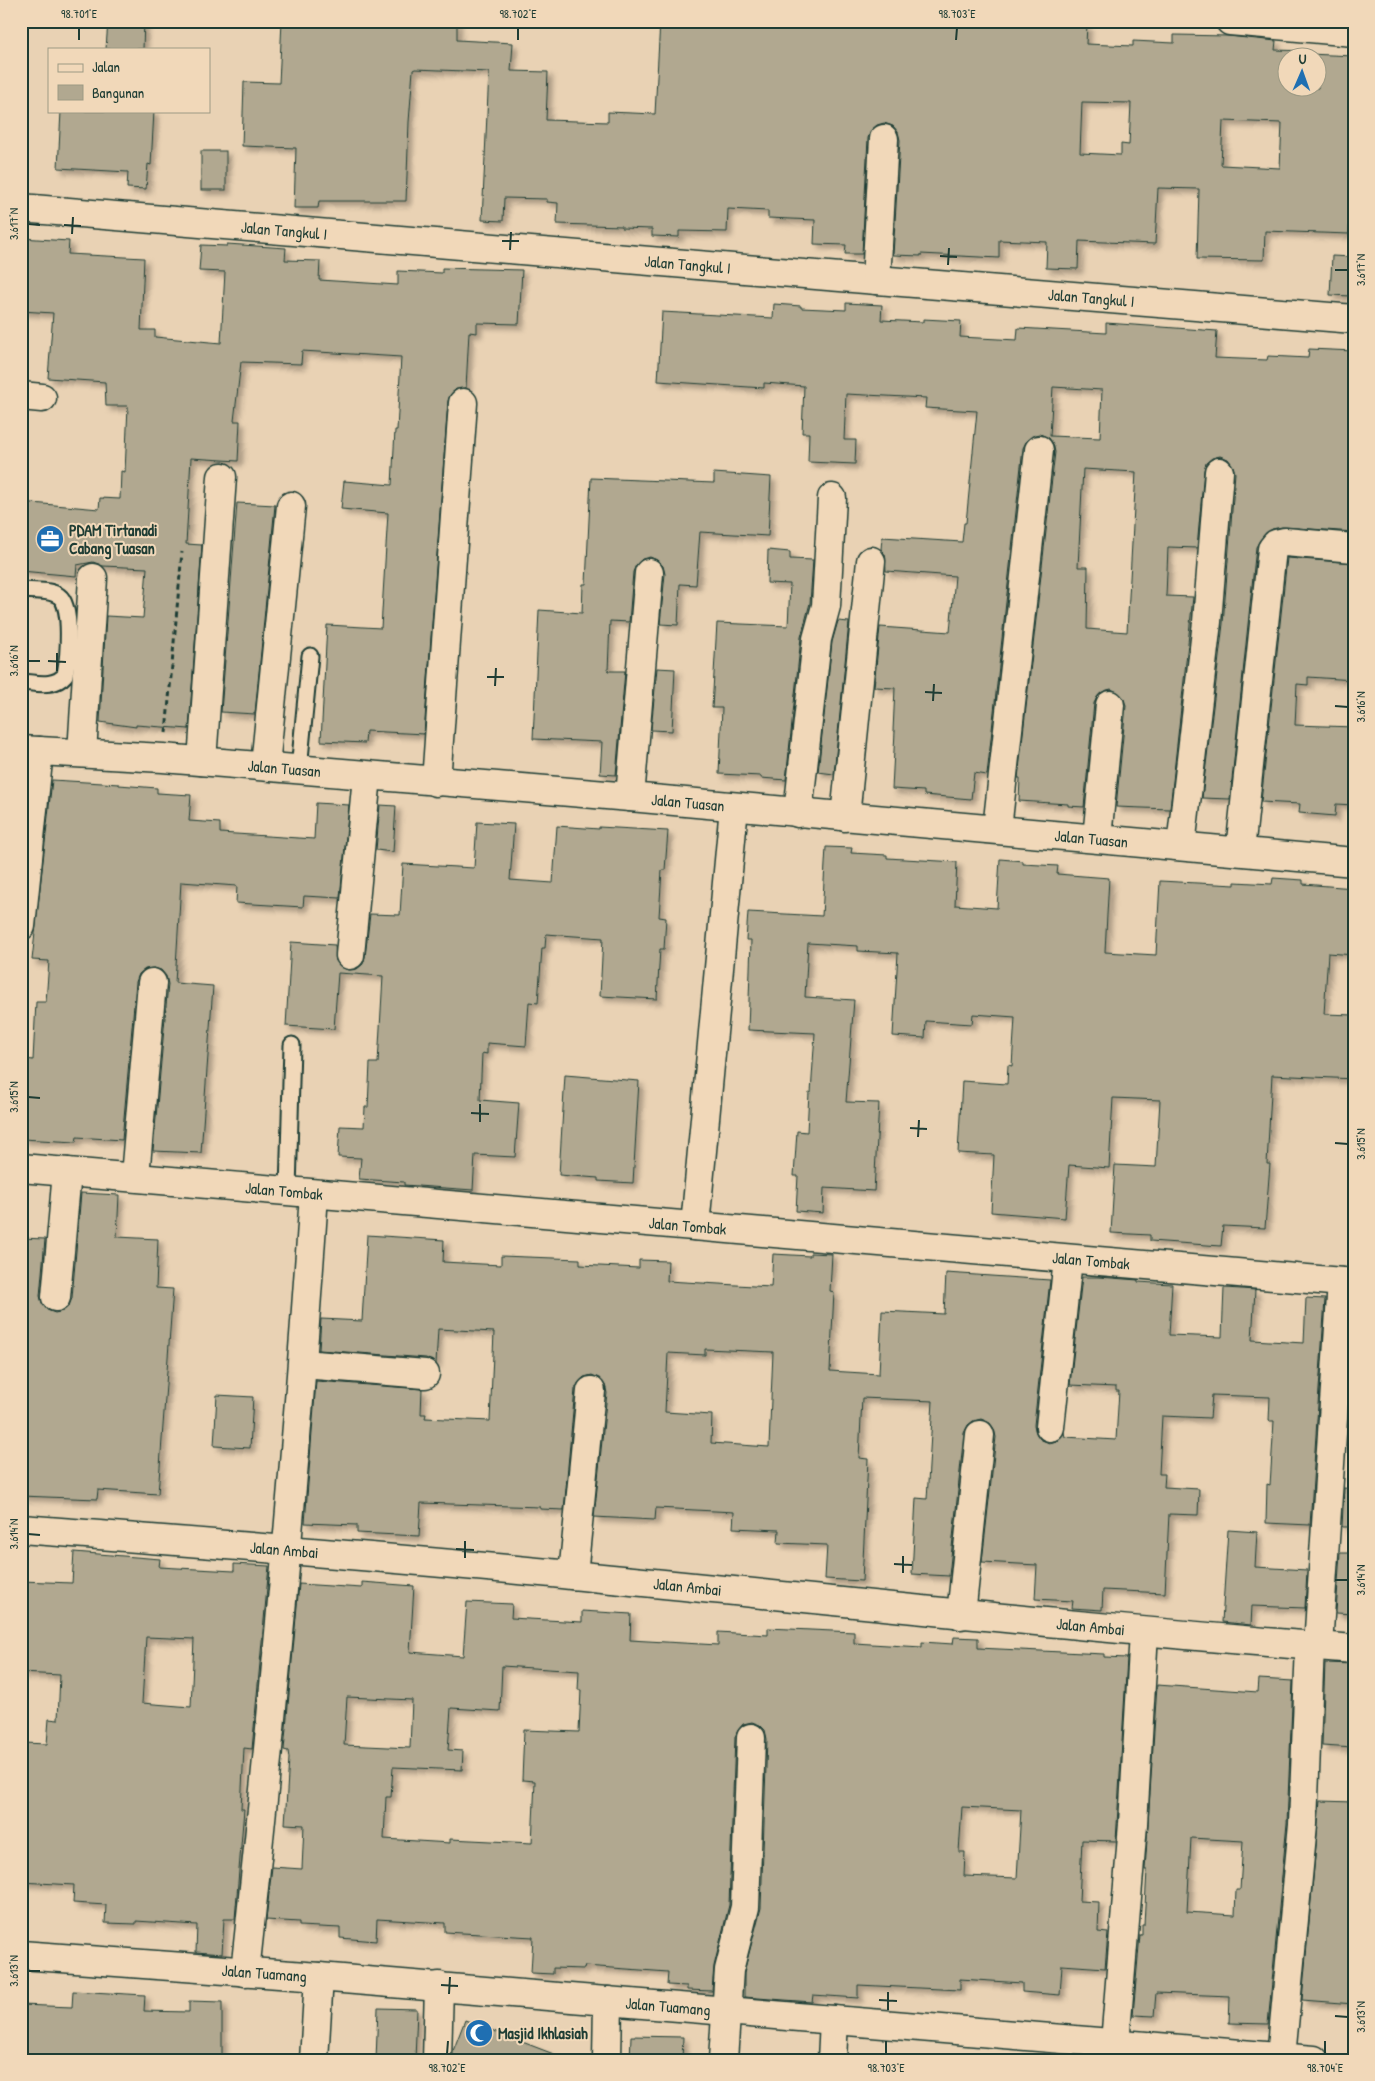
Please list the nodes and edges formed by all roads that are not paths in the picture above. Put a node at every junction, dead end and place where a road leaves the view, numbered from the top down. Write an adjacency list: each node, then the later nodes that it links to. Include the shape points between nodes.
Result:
1 (1230, 21): 2 (street)
2 (1296, 24): 3 (street)
3 (1354, 32)
4 (884, 139): 6 (street)
5 (21, 208): 6 (street, Jalan Tangkul I)
6 (876, 280): 7 (street, Jalan Tangkul I)
7 (1354, 319)
8 (463, 403): 28 (street)
9 (1039, 450): 33 (street)
10 (1219, 472): 35 (street, via 1205,641)
11 (222, 477): 24 (street)
12 (832, 498): 31 (street, via 826,606 817,638)
13 (291, 506): 25 (street)
14 (1354, 548): 36 (street, via 1285,542 1276,544 1272,549)
15 (870, 561): 32 (street)
16 (649, 573): 29 (street)
17 (93, 578): 23 (street)
18 (21, 590): 20 (lane, via 57,594 65,602 68,616 65,675 49,684)
19 (310, 656): 26 (lane)
20 (21, 682)
21 (1110, 705): 34 (street)
22 (30, 750): 23 (street, Jalan Tuasan); 38 (street)
23 (82, 754): 24 (street, Jalan Tuasan)
24 (202, 761): 25 (street, Jalan Tuasan)
25 (265, 766): 26 (street, Jalan Tuasan)
26 (299, 769): 27 (street, Jalan Tuasan)
27 (367, 776): 28 (street, Jalan Tuasan); 39 (street)
28 (436, 782): 29 (street, Jalan Tuasan)
29 (630, 797): 30 (street, Jalan Tuasan)
30 (734, 807): 31 (street, Jalan Tuasan); 47 (street)
31 (798, 813): 32 (street, Jalan Tuasan)
32 (845, 817): 33 (street, Jalan Tuasan)
33 (997, 829): 34 (street, Jalan Tuasan)
34 (1097, 838): 35 (street, Jalan Tuasan)
35 (1181, 846): 36 (street, Jalan Tuasan)
36 (1240, 851): 37 (street, Jalan Tuasan)
37 (1354, 862)
38 (21, 926)
39 (350, 955)
40 (152, 984): 44 (street)
41 (292, 1045): 45 (lane)
42 (21, 1168): 43 (street, Jalan Tombak)
43 (67, 1172): 44 (street, Jalan Tombak); 50 (street)
44 (135, 1176): 45 (street, Jalan Tombak)
45 (288, 1191): 46 (street, Jalan Tombak)
46 (314, 1194): 47 (street, Jalan Tombak); 51 (street)
47 (695, 1226): 48 (street, Jalan Tombak)
48 (1068, 1259): 49 (street, Jalan Tombak); 54 (street)
49 (1348, 1282): 61 (street)
50 (56, 1297)
51 (303, 1364): 52 (street); 57 (street)
52 (425, 1374)
53 (592, 1391): 58 (street)
54 (1050, 1428)
55 (980, 1435): 59 (street)
56 (21, 1529): 57 (street, Jalan Ambai)
57 (286, 1549): 58 (street, Jalan Ambai); 65 (street)
58 (573, 1575): 59 (street, Jalan Ambai)
59 (960, 1615): 60 (street, Jalan Ambai)
60 (1144, 1632): 61 (street, Jalan Ambai); 71 (street, via 1133,1824)
61 (1314, 1646): 62 (street, Jalan Ambai); 73 (street, via 1303,1824)
62 (1354, 1649)
63 (751, 1738): 69 (street, via 745,1907 729,1970)
64 (21, 1955): 65 (street, Jalan Tuamang)
65 (245, 1972): 66 (street, Jalan Tuamang)
66 (319, 1976): 67 (street, Jalan Tuamang); 74 (street)
67 (439, 1986): 68 (street, Jalan Tuamang); 75 (street)
68 (608, 2001): 69 (street, Jalan Tuamang); 76 (street)
69 (726, 2011): 70 (street, Jalan Tuamang); 77 (street)
70 (834, 2020): 71 (street, Jalan Tuamang); 78 (street)
71 (1115, 2043): 72 (street, Jalan Tuamang)
72 (1244, 2057): 73 (street, Jalan Tuamang)
73 (1281, 2057): 79 (street, Jalan Tuamang)
74 (314, 2060)
75 (437, 2060)
76 (607, 2060)
77 (723, 2060)
78 (832, 2060)
79 (1314, 2060)

